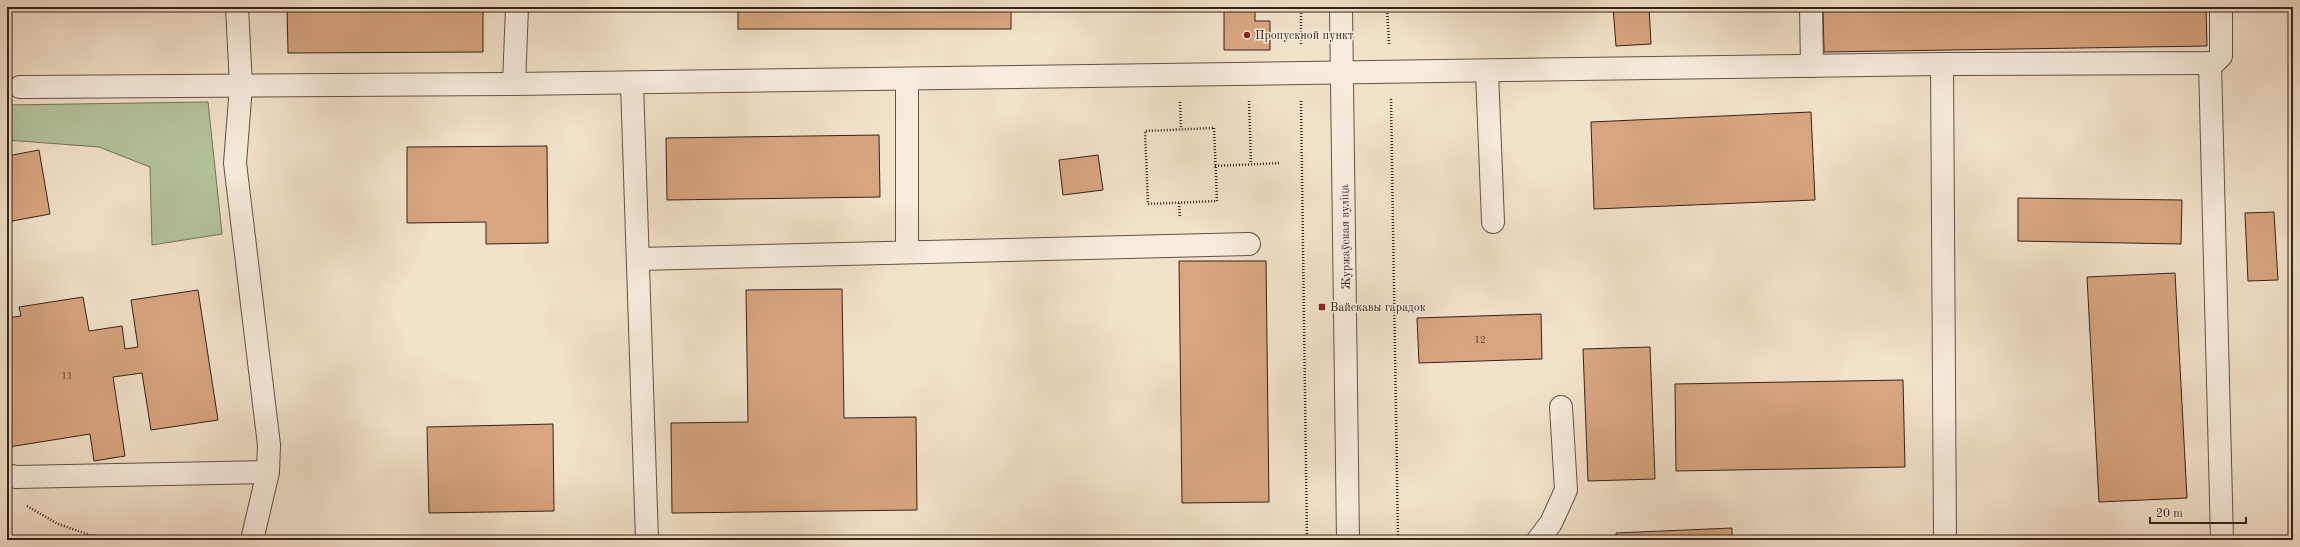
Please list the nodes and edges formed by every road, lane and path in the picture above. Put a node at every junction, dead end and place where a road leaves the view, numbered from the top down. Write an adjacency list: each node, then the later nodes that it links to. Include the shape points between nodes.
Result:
1 (238, 7): 20 (street)
2 (517, 7): 18 (street)
3 (1301, 7): 12 (path)
4 (1341, 7): 13 (street, Журжаўская вуліца)
5 (1387, 7): 14 (path)
6 (1811, 7): 10 (street)
7 (2222, 7): 8 (street, via 2221,56)
8 (2210, 63): 9 (street); 42 (street)
9 (1942, 64): 10 (street); 41 (street)
10 (1812, 66): 11 (street)
11 (1487, 72): 14 (street); 24 (street)
12 (1301, 73): 13 (street); 15 (street); 37 (path)
13 (1343, 73): 14 (street); 38 (street, Журжаўская вуліца)
14 (1390, 73): 39 (path)
15 (1248, 74): 16 (street); 22 (path)
16 (907, 79): 17 (street); 26 (street)
17 (632, 83): 18 (street); 27 (street)
18 (514, 84): 20 (street)
19 (20, 86): 20 (street)
20 (241, 86): 29 (street, via 235,163 269,445)
21 (1281, 163): 22 (path)
22 (1251, 164): 23 (path)
23 (1215, 166): 23 (path, via 1214,128 1145,131 1148,204 1217,201)
24 (1493, 222)
25 (1249, 244): 26 (street)
26 (906, 252): 27 (street)
27 (638, 259): 36 (street)
28 (1561, 407): 40 (street, via 1566,490 1551,523)
29 (268, 472): 30 (street, via 16,477); 35 (street)
30 (7, 475)
31 (26, 505): 34 (path, via 58,524 90,535)
32 (7, 535): 33 (path)
33 (8, 540)
34 (139, 540)
35 (252, 540)
36 (648, 540)
37 (1307, 540)
38 (1348, 540)
39 (1398, 540)
40 (1538, 540)
41 (1946, 540)
42 (2222, 540)

